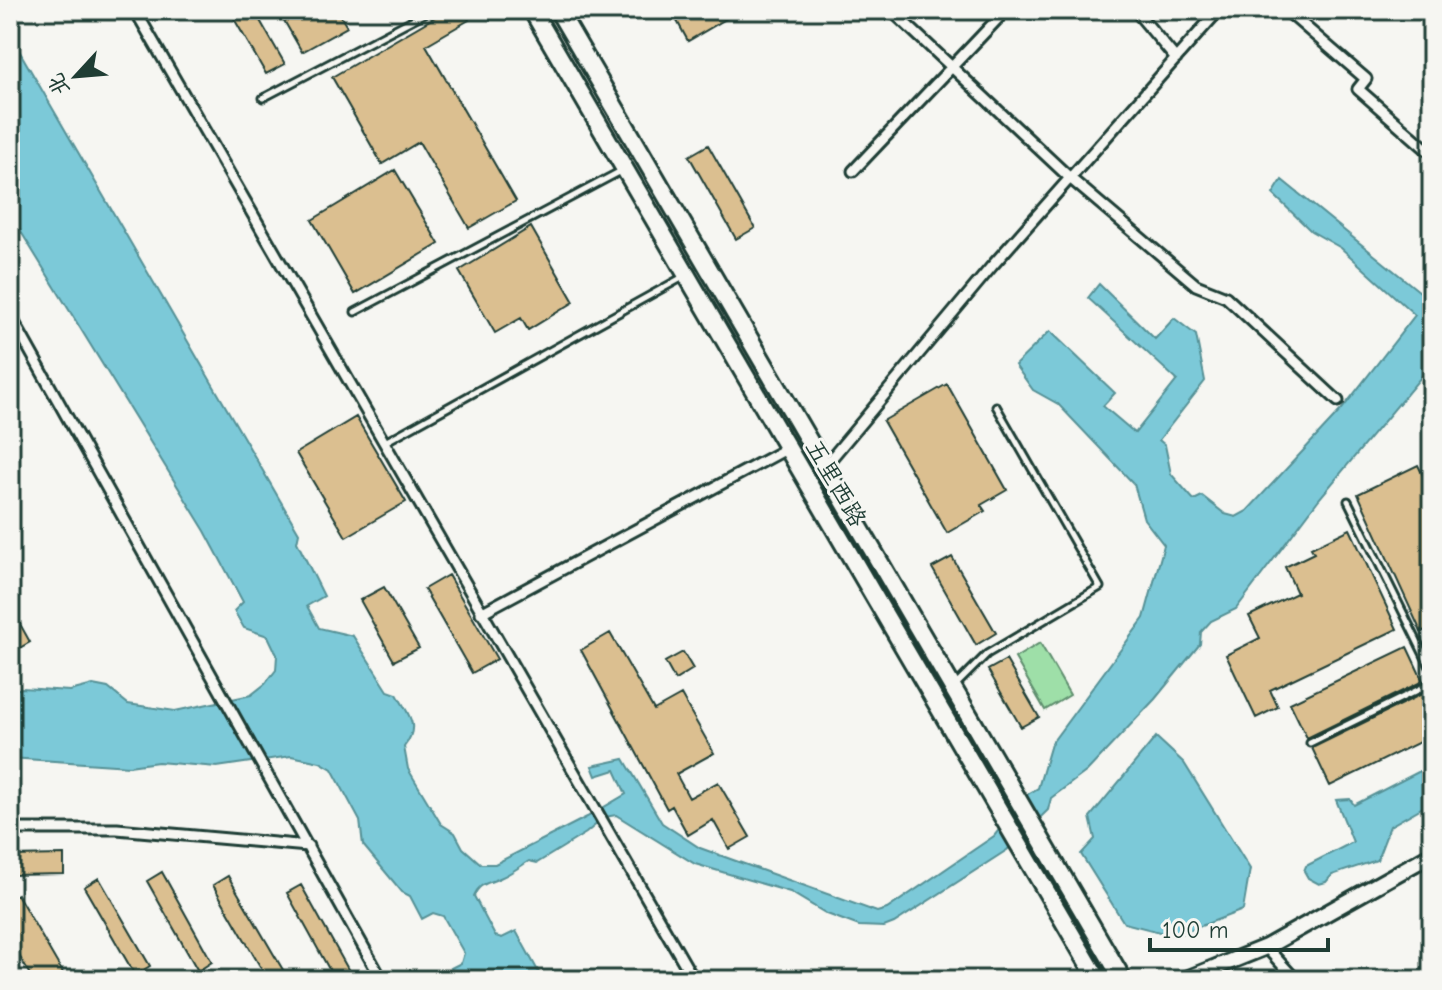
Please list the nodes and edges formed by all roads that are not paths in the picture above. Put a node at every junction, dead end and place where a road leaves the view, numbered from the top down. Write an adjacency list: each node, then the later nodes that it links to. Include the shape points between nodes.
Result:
1 (135, 10): 22 (street)
2 (431, 10): 12 (lane)
3 (532, 10): 14 (main road, 五里西路)
4 (558, 10): 24 (main road, 五里西路)
5 (891, 10): 11 (street)
6 (1006, 10): 11 (street)
7 (1135, 10): 10 (street)
8 (1219, 10): 10 (street)
9 (1286, 10): 13 (street, via 1366,79 1358,89)
10 (1176, 59): 16 (street)
11 (950, 67): 15 (street); 16 (street)
12 (263, 98)
13 (1432, 154)
14 (625, 169): 17 (main road, 五里西路); 18 (lane)
15 (853, 171)
16 (1070, 178): 20 (street, via 1196,285 1226,297); 24 (street)
17 (687, 275): 22 (lane); 23 (main road, 五里西路)
18 (355, 312)
19 (10, 315): 32 (street)
20 (1338, 401)
21 (996, 406): 29 (lane, via 1100,587 987,654)
22 (385, 442): 26 (street)
23 (788, 448): 26 (street); 37 (main road, 五里西路)
24 (825, 466): 29 (main road, 五里西路)
25 (1348, 501): 27 (lane)
26 (481, 613): 36 (street)
27 (1432, 671)
28 (1432, 683): 30 (lane)
29 (953, 688): 38 (main road, 五里西路)
30 (1310, 743)
31 (10, 829): 32 (street, via 117,829)
32 (308, 846): 35 (street)
33 (1432, 854): 34 (main road)
34 (1266, 947): 39 (main road); 40 (street)
35 (382, 980)
36 (694, 980)
37 (1098, 980)
38 (1123, 980)
39 (1184, 980)
40 (1296, 980)

